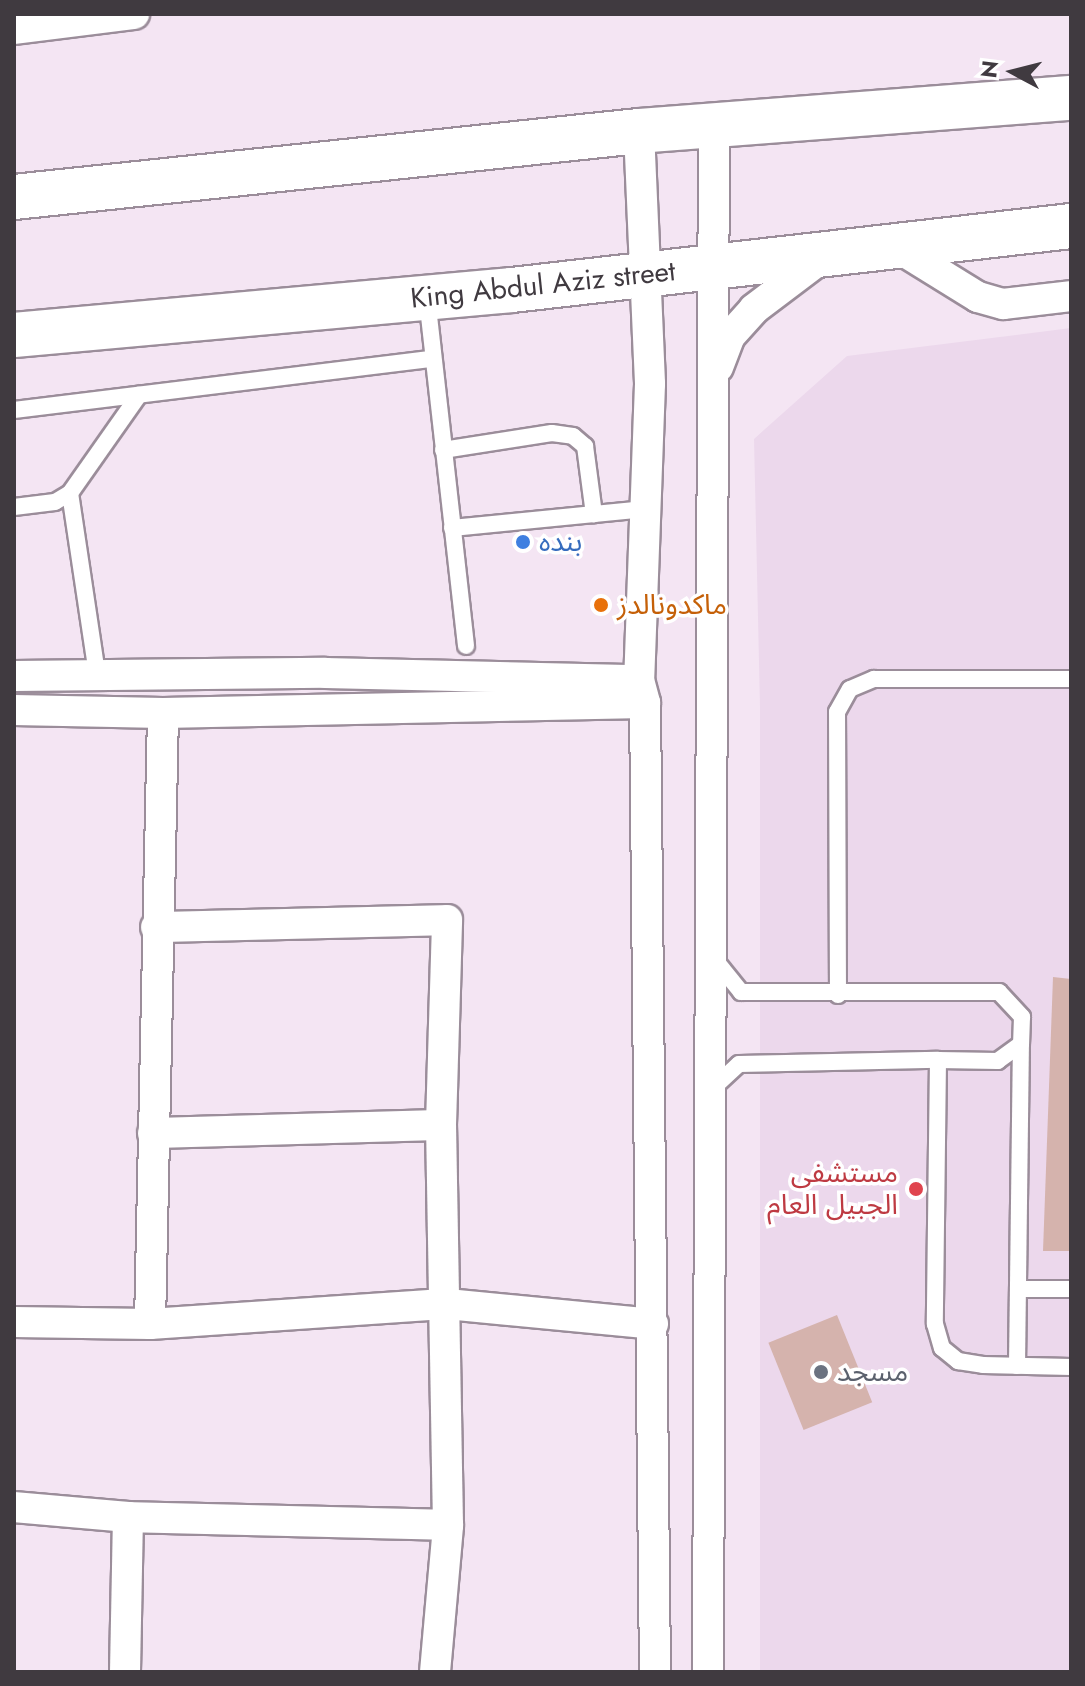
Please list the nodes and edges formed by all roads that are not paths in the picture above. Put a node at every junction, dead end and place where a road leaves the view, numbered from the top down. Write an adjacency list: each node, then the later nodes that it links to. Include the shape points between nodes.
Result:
1 (134, 14): 2 (street)
2 (14, 29)
3 (1071, 98): 4 (main road)
4 (714, 127): 5 (main road); 10 (street)
5 (639, 131): 6 (main road); 11 (street)
6 (14, 197)
7 (1071, 226): 8 (main road, King Abdul Aziz street)
8 (897, 247): 9 (main road, King Abdul Aziz street); 13 (street, via 943,278 1003,304)
9 (823, 257): 10 (main road, King Abdul Aziz street); 16 (street, via 754,309 730,336)
10 (712, 268): 11 (main road, King Abdul Aziz street); 16 (street)
11 (646, 276): 12 (main road, King Abdul Aziz street); 22 (street, via 650,384)
12 (427, 296): 14 (main road, King Abdul Aziz street); 15 (lane)
13 (1071, 296)
14 (14, 335)
15 (432, 359): 17 (lane); 19 (lane)
16 (713, 380): 33 (street)
17 (139, 395): 18 (lane); 20 (lane)
18 (14, 410)
19 (443, 450): 23 (lane, via 552,433 573,436 585,446); 24 (lane)
20 (70, 493): 21 (lane, via 55,502); 26 (lane)
21 (14, 507)
22 (645, 509): 23 (lane); 29 (street)
23 (594, 514): 24 (lane)
24 (452, 528): 25 (lane)
25 (466, 646)
26 (97, 674): 27 (street); 29 (street)
27 (14, 676)
28 (1071, 679): 34 (lane, via 874,679 850,689 837,712)
29 (642, 691): 31 (street); 45 (street)
30 (14, 710): 31 (street)
31 (163, 713): 32 (street)
32 (156, 927): 38 (street, via 447,920); 39 (street)
33 (711, 955): 34 (lane, via 741,992); 37 (street)
34 (838, 995): 35 (lane, via 999,992 1022,1017)
35 (1021, 1044): 36 (lane, via 998,1061); 40 (lane)
36 (938, 1060): 37 (lane, via 739,1064); 46 (lane, via 935,1324 942,1348 958,1361)
37 (710, 1091): 54 (street)
38 (441, 1125): 39 (street); 42 (street)
39 (153, 1133): 44 (street)
40 (1018, 1289): 41 (lane); 46 (lane)
41 (1071, 1289)
42 (447, 1304): 44 (street); 45 (street); 50 (street)
43 (14, 1322): 44 (street)
44 (150, 1324)
45 (653, 1324): 53 (street)
46 (1017, 1366): 47 (lane)
47 (1071, 1367)
48 (14, 1507): 49 (street)
49 (128, 1517): 50 (street); 51 (street)
50 (448, 1525): 52 (street)
51 (125, 1672)
52 (435, 1672)
53 (655, 1672)
54 (708, 1672)

